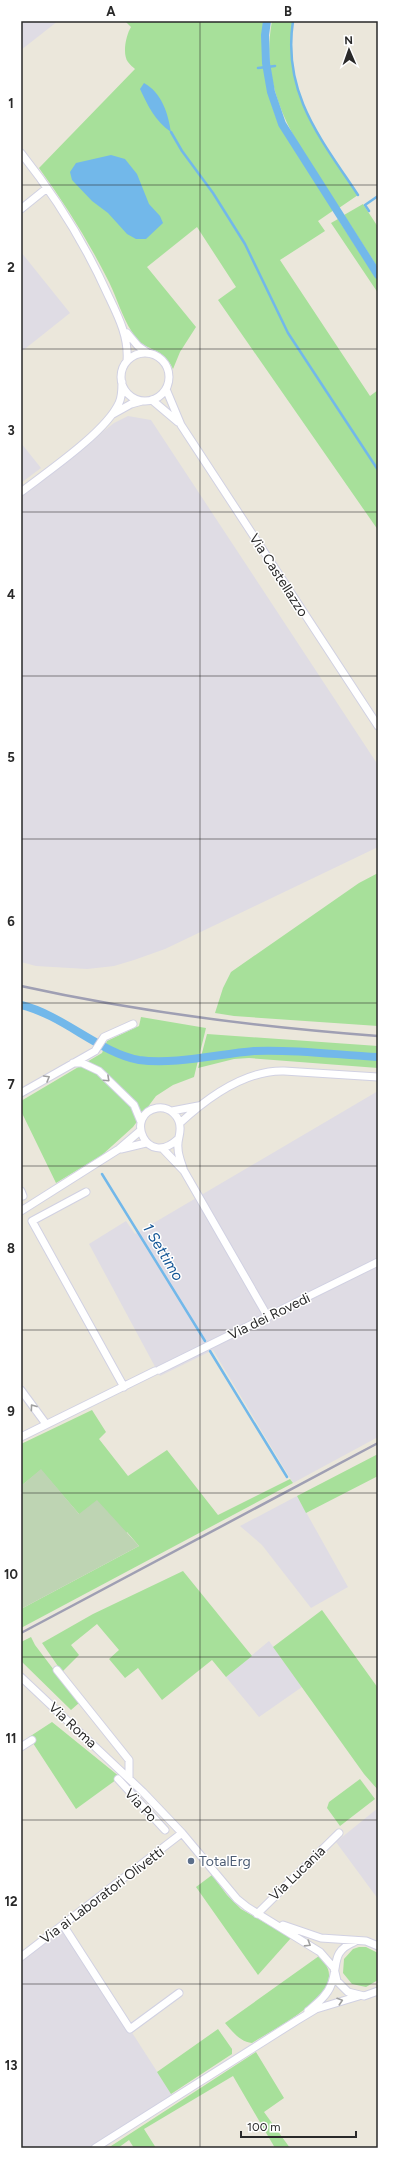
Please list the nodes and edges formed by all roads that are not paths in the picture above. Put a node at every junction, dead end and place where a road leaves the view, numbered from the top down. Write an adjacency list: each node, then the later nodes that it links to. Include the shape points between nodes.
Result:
1 (21, 153): 2 (street)
2 (48, 188): 3 (street); 4 (street, via 81,239)
3 (21, 209)
4 (122, 325): 5 (street, via 132,340); 6 (street, via 128,344)
5 (150, 354): 6 (street, via 138,354); 8 (street, via 160,359 167,368 169,378)
6 (128, 361): 7 (street, via 122,371)
7 (122, 382): 10 (street, via 129,395); 11 (street, via 119,403)
8 (166, 389): 9 (street); 12 (street)
9 (152, 400): 10 (street); 12 (street)
10 (142, 401): 11 (street, via 131,404)
11 (112, 416): 13 (street, via 96,432)
12 (181, 425): 14 (street, Via Castellazzo)
13 (21, 492)
14 (378, 726)
15 (133, 1024): 16 (street, via 102,1039 95,1051)
16 (73, 1064): 18 (street, one-way to 16); 21 (street, one-way to 21, via 82,1063 99,1071 134,1105)
17 (378, 1076): 19 (street, via 271,1071 242,1080)
18 (21, 1093)
19 (198, 1106): 20 (street); 22 (street)
20 (172, 1111): 21 (street, via 158,1108 151,1110); 22 (street)
21 (141, 1122): 23 (street)
22 (180, 1123): 24 (street)
23 (140, 1131): 25 (street); 27 (street)
24 (178, 1139): 26 (street); 28 (street)
25 (146, 1143): 26 (street); 27 (street)
26 (162, 1148): 28 (street)
27 (119, 1149): 30 (street)
28 (184, 1171): 32 (street)
29 (86, 1192): 33 (street, via 32,1222)
30 (21, 1211)
31 (378, 1262): 32 (street, Via dei Rovedi)
32 (268, 1317): 33 (street, Via dei Rovedi)
33 (124, 1387): 35 (street, Via dei Rovedi)
34 (21, 1390): 35 (street, one-way to 34)
35 (46, 1424): 36 (street, Via dei Rovedi)
36 (21, 1437)
37 (57, 1670): 41 (street, via 130,1760)
38 (21, 1677): 41 (street, Via Roma)
39 (32, 1740): 40 (street)
40 (21, 1747)
41 (127, 1775): 43 (street, Via Roma)
42 (118, 1779): 44 (street, Via Po)
43 (143, 1792): 44 (street); 46 (street, Via Roma)
44 (136, 1800): 45 (street, Via Po)
45 (164, 1830)
46 (182, 1833): 48 (street, Via Roma, via 238,1899); 49 (street, Via ai Laboratori Olivetti)
47 (339, 1833): 48 (street, Via Lucania)
48 (260, 1915): 50 (street); 53 (street, one-way to 53)
49 (63, 1924): 54 (street, Via ai Laboratori Olivetti); 57 (street, via 130,2029)
50 (330, 1940): 51 (street); 53 (street)
51 (355, 1942): 52 (street); 55 (street, via 339,1952)
52 (377, 1944)
53 (320, 1952): 55 (street)
54 (21, 1957)
55 (334, 1968): 59 (street, via 337,1981 343,1988); 61 (street, via 334,1978 327,1992)
56 (378, 1991): 58 (street)
57 (179, 1993)
58 (369, 1995): 59 (street); 60 (street)
59 (360, 1996): 61 (street, one-way to 59, via 316,2009)
60 (378, 1998)
61 (296, 2021): 62 (street)
62 (95, 2148)

